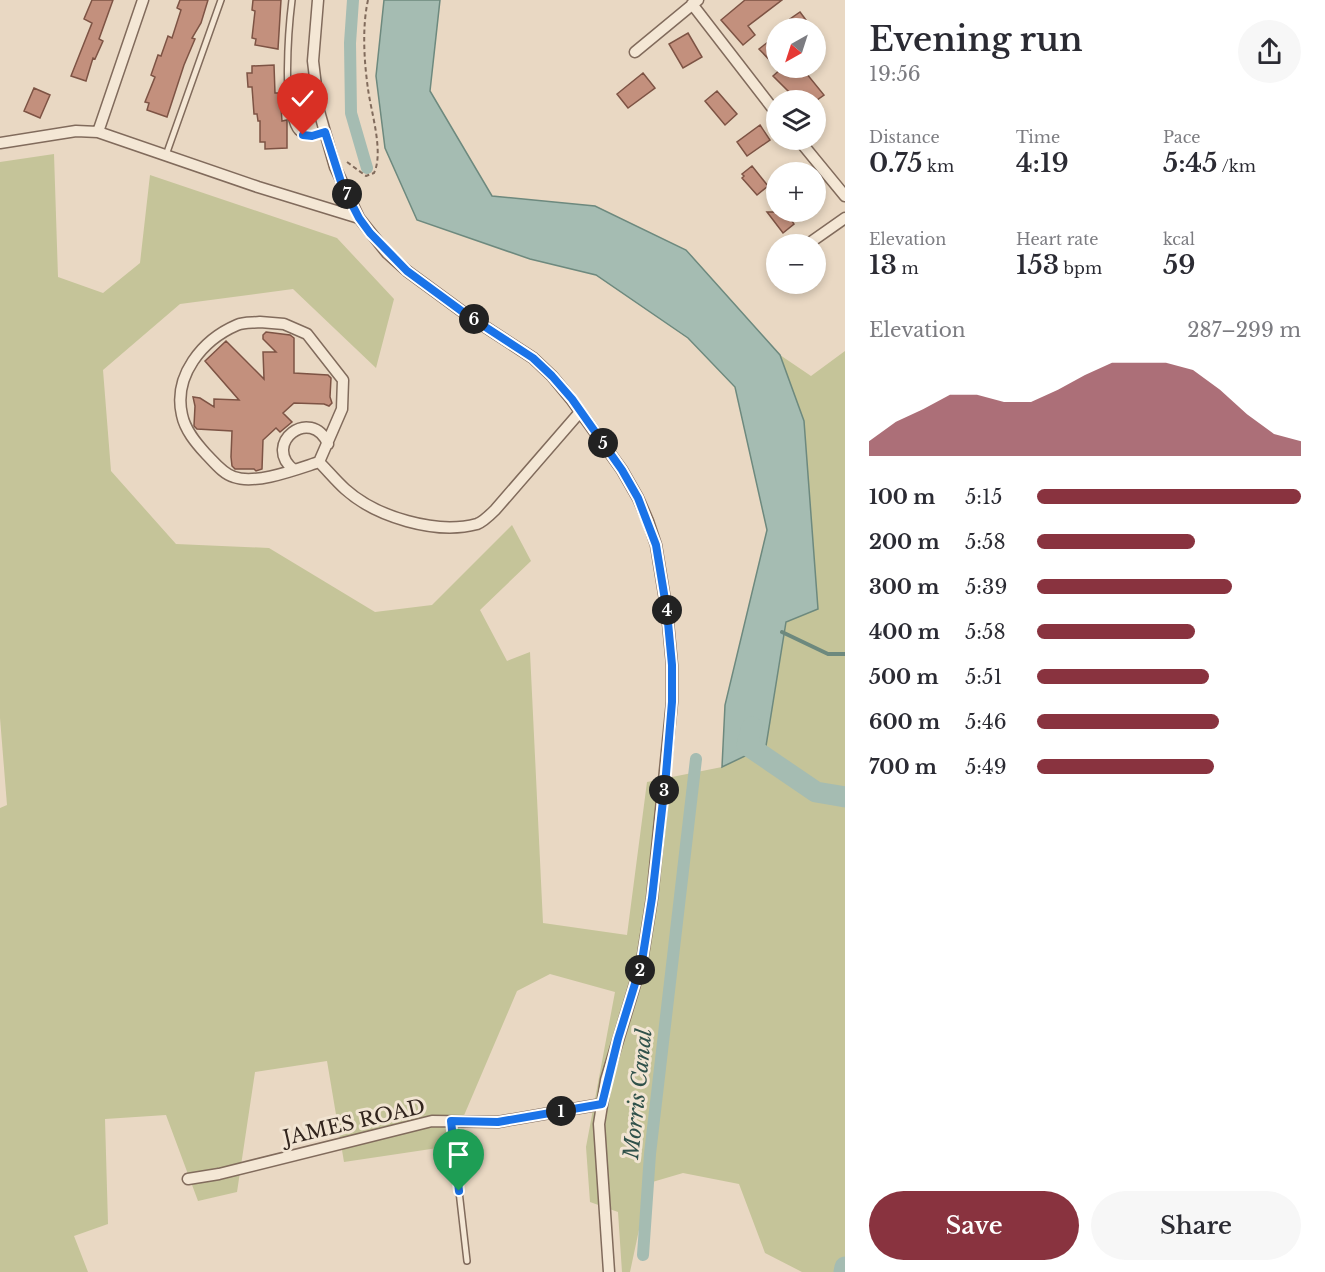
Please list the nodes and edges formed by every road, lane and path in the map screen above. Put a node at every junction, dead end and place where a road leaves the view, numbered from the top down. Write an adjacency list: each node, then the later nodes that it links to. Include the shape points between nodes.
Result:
1 (143, 0): 9 (street)
2 (221, 0): 13 (lane)
3 (292, 0): 10 (lane, via 287,79 291,113 297,131 303,135)
4 (318, 0): 10 (street, via 313,61)
5 (368, 0): 14 (path, via 365,46 377,167 366,176)
6 (695, 2): 7 (street); 8 (street)
7 (635, 52)
8 (766, 99)
9 (98, 132): 11 (street, via 66,132); 13 (street)
10 (325, 132): 16 (street, via 342,185)
11 (0, 143)
12 (807, 150): 15 (street)
13 (166, 154): 16 (street)
14 (347, 162)
15 (845, 196)
16 (359, 218): 19 (street, via 407,271 533,358)
17 (845, 218): 18 (street)
18 (822, 234)
19 (580, 412): 21 (street, via 495,510 479,523 447,528 405,521 346,490); 23 (street, via 622,470 648,521 656,545 672,665 666,774 642,961)
20 (328, 444): 21 (street); 22 (street, via 312,428 300,428 290,434 283,450); 22 (street, via 342,409 343,380 308,334 284,324 260,322 239,324 216,337 198,354 180,389 182,416 192,437 234,478 261,479)
21 (319, 462): 22 (street)
22 (294, 470)
23 (602, 1104): 24 (street, JAMES ROAD, via 498,1122); 27 (street, via 599,1124)
24 (451, 1121): 25 (street, JAMES ROAD, via 401,1127); 26 (lane)
25 (188, 1179)
26 (467, 1261)
27 (609, 1272)

